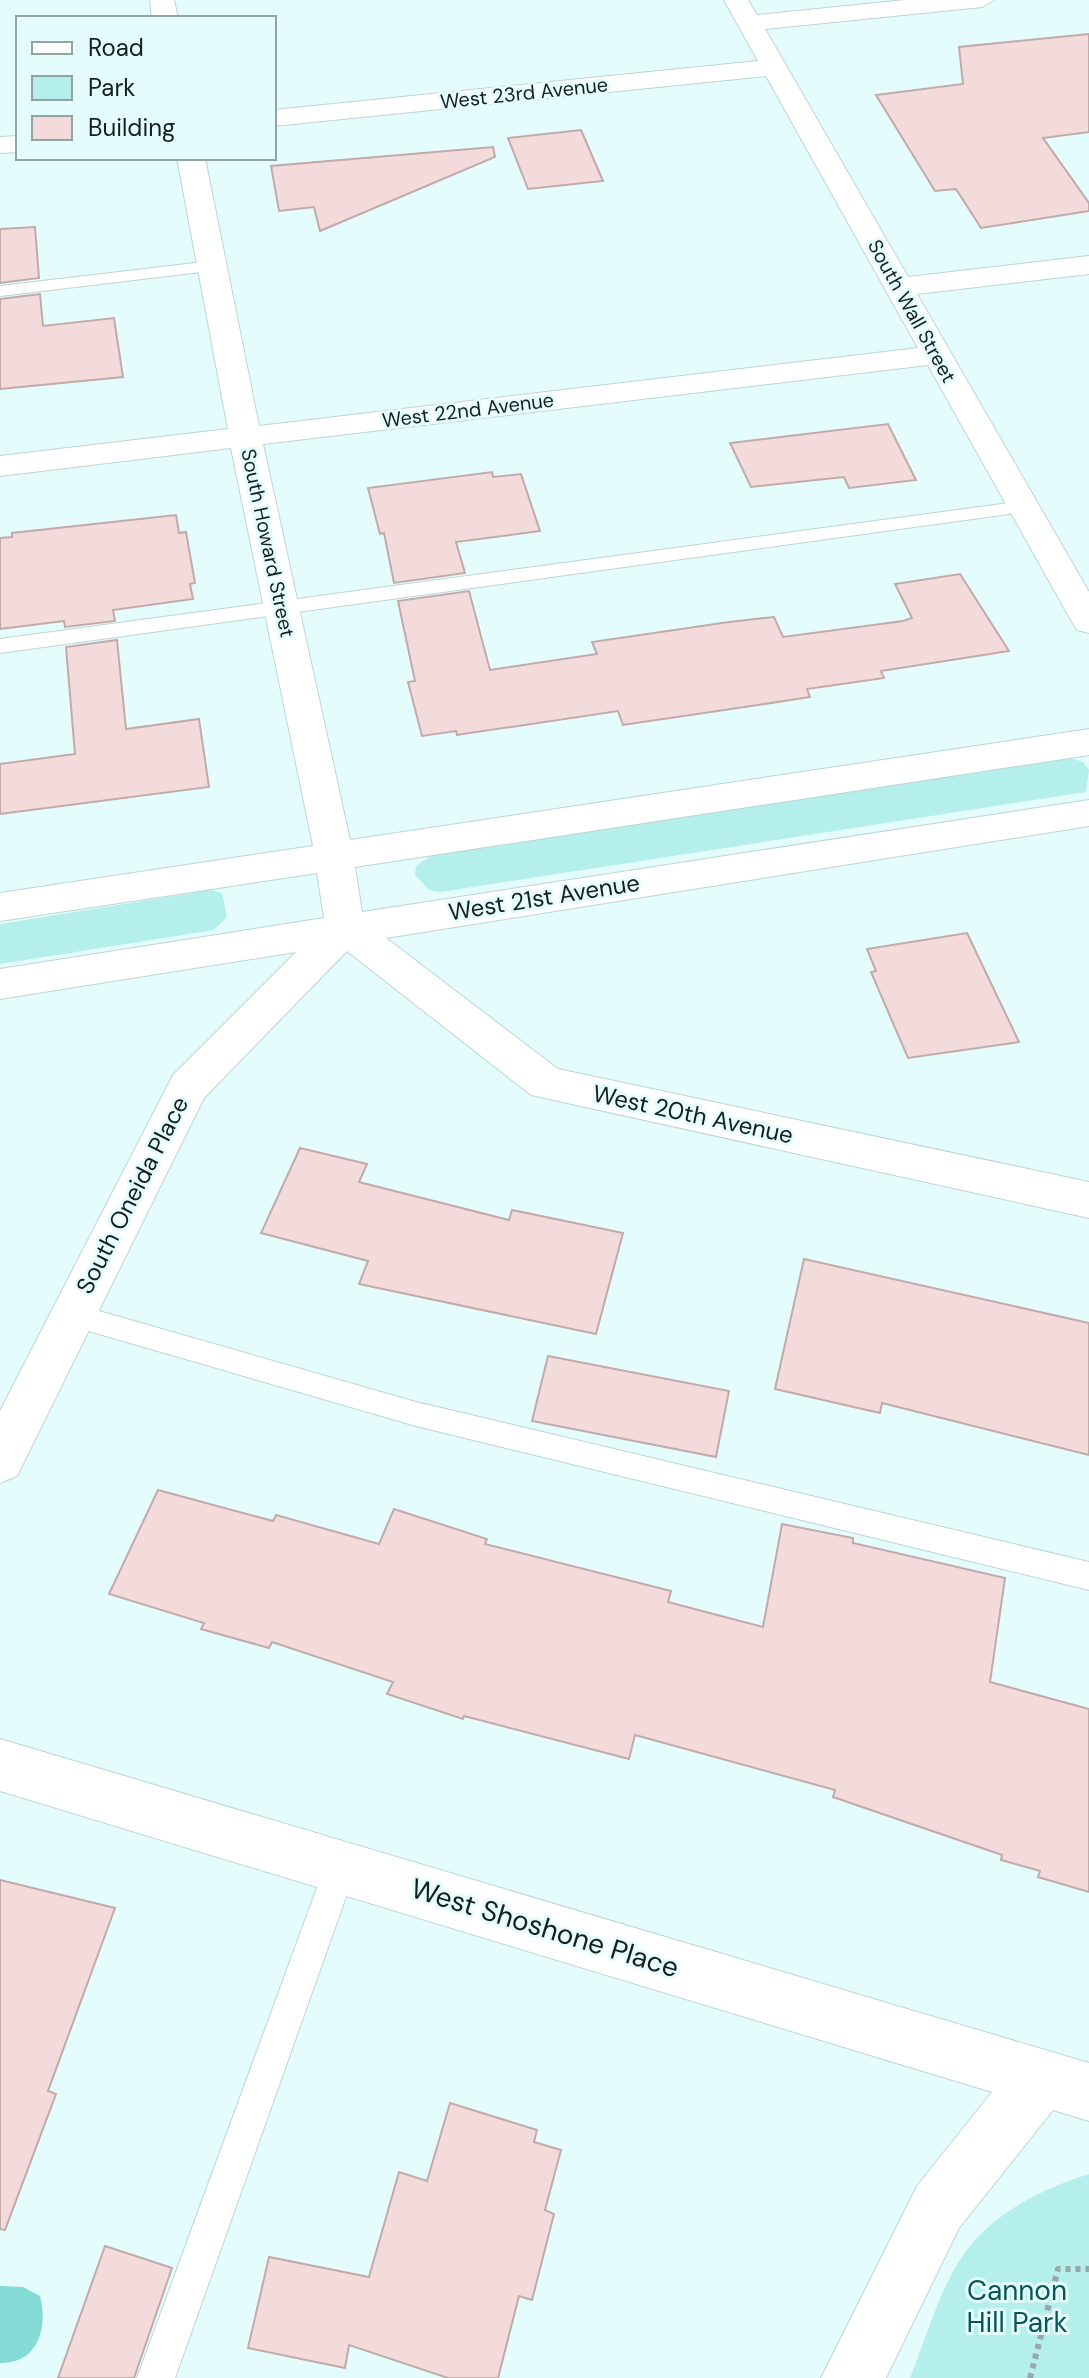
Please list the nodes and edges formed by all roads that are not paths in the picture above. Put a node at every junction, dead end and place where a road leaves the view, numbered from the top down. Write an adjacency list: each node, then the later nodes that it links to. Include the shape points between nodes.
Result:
1 (982, 0): 2 (street)
2 (742, 11): 3 (street, South Wall Street)
3 (774, 67): 4 (street, West 23rd Avenue); 8 (street, South Wall Street)
4 (276, 118)
5 (191, 160): 7 (street, South Howard Street)
6 (1089, 265): 8 (street)
7 (212, 266): 9 (lane); 11 (street, South Howard Street)
8 (899, 287): 10 (street, South Wall Street)
9 (0, 291)
10 (937, 355): 11 (street, West 22nd Avenue); 13 (street, South Wall Street)
11 (245, 436): 12 (street, West 22nd Avenue); 14 (street, South Howard Street)
12 (0, 466)
13 (1024, 507): 14 (lane); 15 (street, South Wall Street)
14 (281, 608): 16 (lane); 19 (street, South Howard Street)
15 (1089, 622)
16 (0, 646)
17 (1089, 742): 19 (street)
18 (1089, 813): 21 (street, West 21st Avenue)
19 (334, 855): 20 (street); 21 (street, South Howard Street)
20 (0, 907)
21 (345, 928): 22 (street, West 21st Avenue); 23 (street, West 20th Avenue, via 546,1083); 24 (street, South Oneida Place, via 188,1087)
22 (0, 984)
23 (1089, 1200)
24 (71, 1315): 25 (street, South Oneida Place); 26 (lane, via 416,1414)
25 (0, 1461)
26 (1089, 1576)
27 (0, 1765): 28 (street, West Shoshone Place)
28 (341, 1866): 29 (street, West Shoshone Place); 30 (lane)
29 (1066, 2084): 31 (street, via 938,2207)
30 (156, 2378)
31 (853, 2378)

